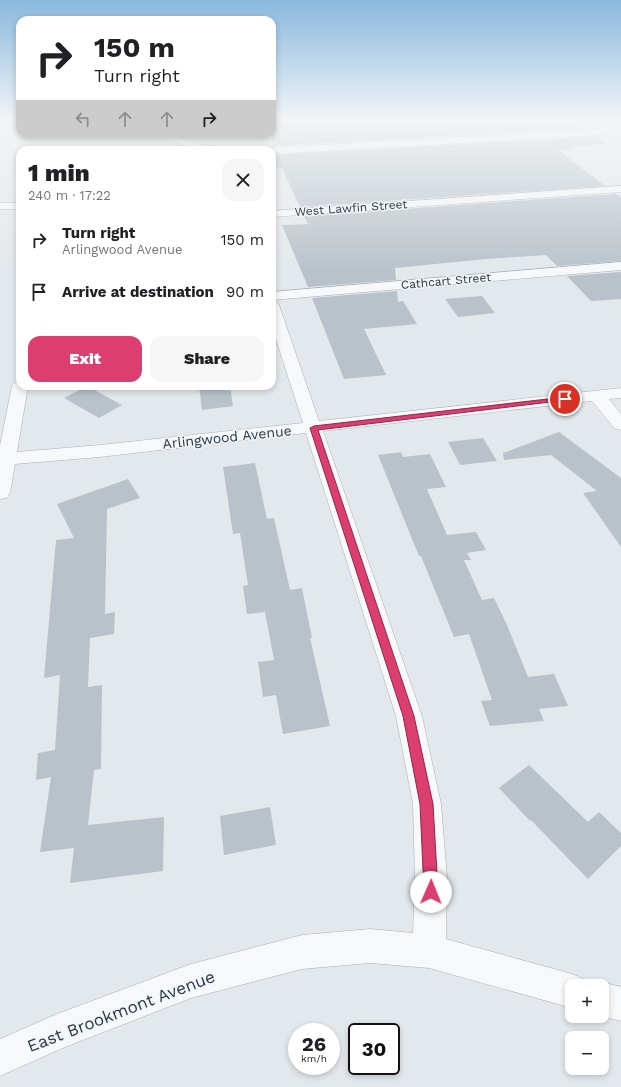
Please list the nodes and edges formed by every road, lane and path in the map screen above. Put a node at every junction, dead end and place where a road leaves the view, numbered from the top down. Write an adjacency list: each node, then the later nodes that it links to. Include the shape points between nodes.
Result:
1 (621, 189): 4 (street, West Lawfin Street)
2 (0, 206): 3 (street)
3 (16, 206)
4 (276, 214)
5 (621, 266): 6 (street, Cathcart Street)
6 (276, 296)
7 (276, 317): 12 (street)
8 (19, 390): 13 (street)
9 (621, 392): 10 (street, Arlingwood Avenue)
10 (596, 395): 11 (street); 12 (street, Arlingwood Avenue)
11 (621, 424)
12 (314, 428): 13 (street, Arlingwood Avenue); 15 (street, via 409,716 427,804 431,878)
13 (3, 459): 14 (street)
14 (0, 493)
15 (429, 951): 16 (street, East Brookmont Avenue); 19 (street, East Brookmont Avenue, via 370,946 302,952 191,981 57,1032)
16 (565, 989)
17 (609, 1001): 18 (street)
18 (621, 1004)
19 (0, 1058)

